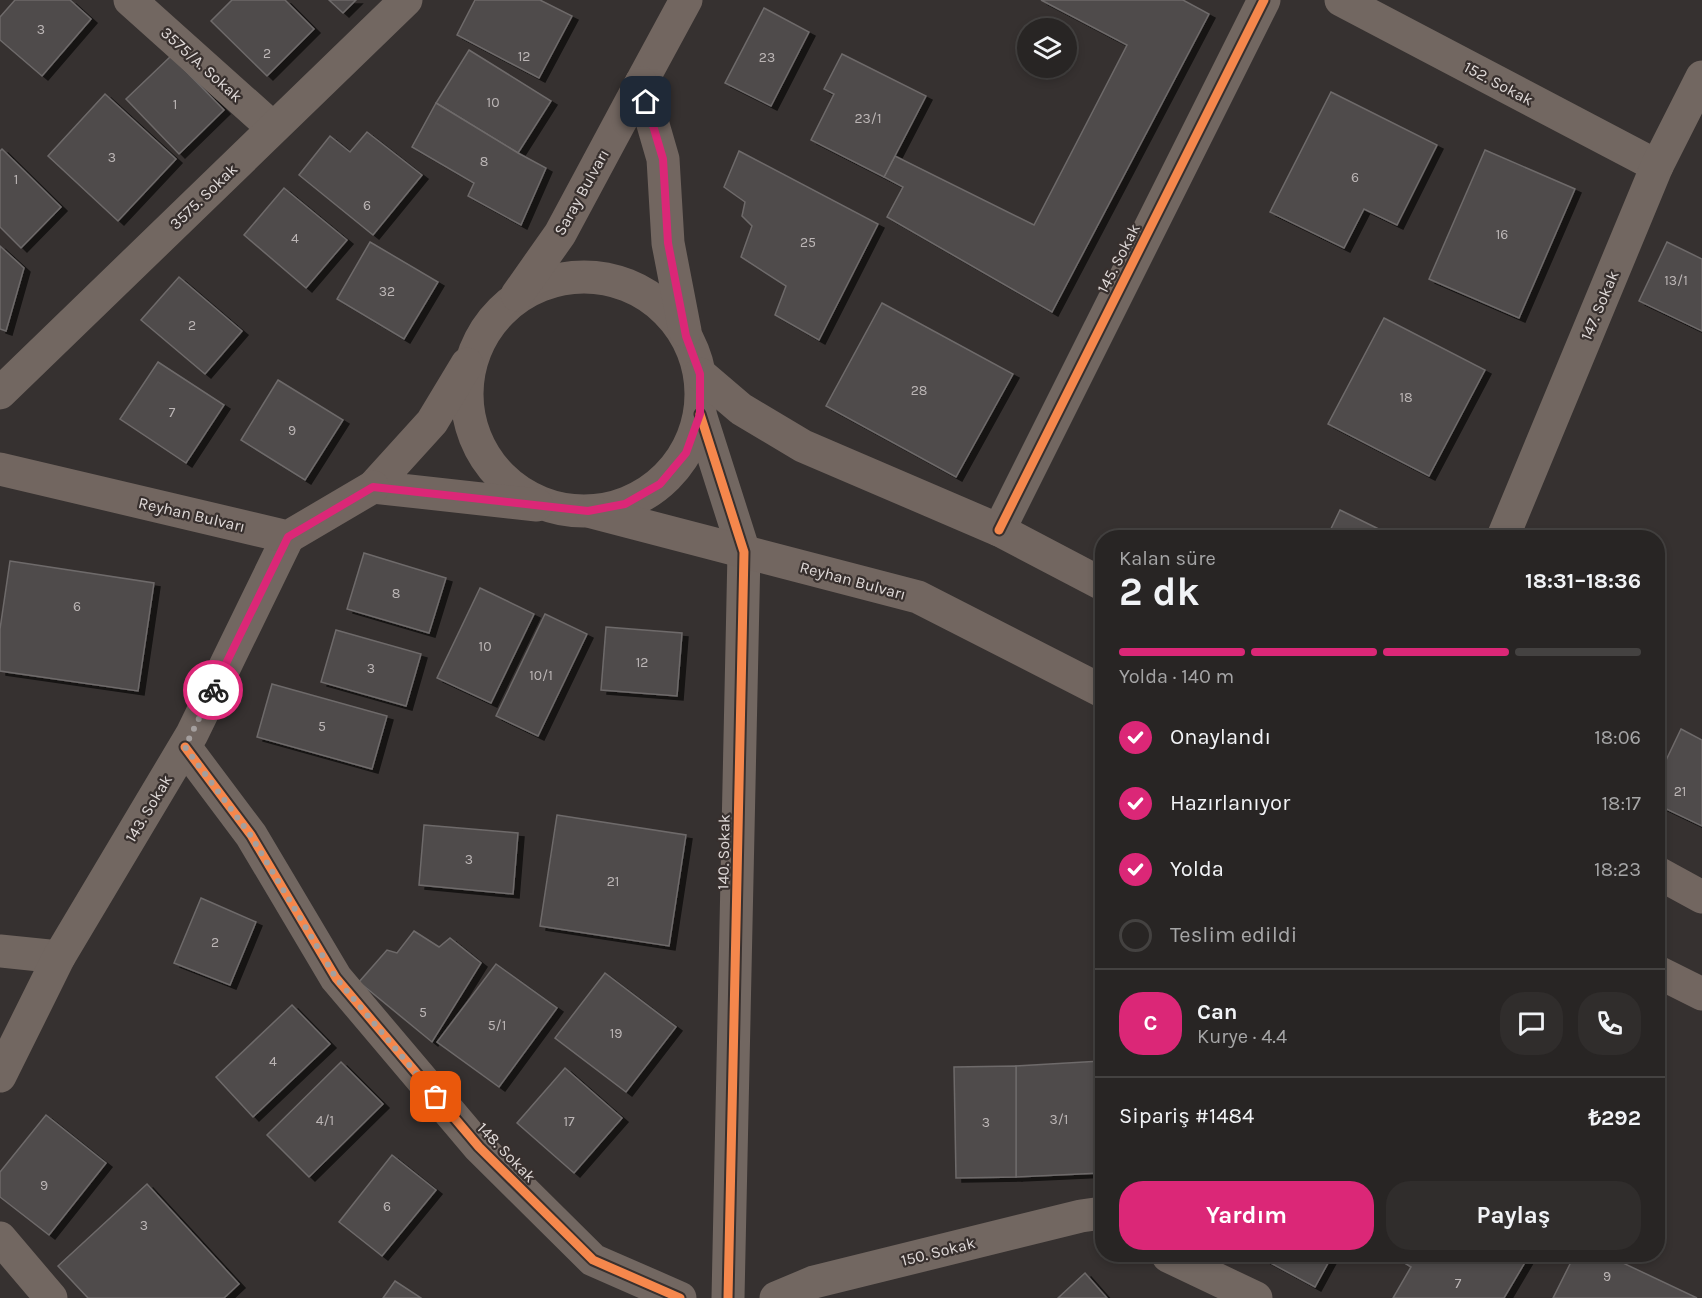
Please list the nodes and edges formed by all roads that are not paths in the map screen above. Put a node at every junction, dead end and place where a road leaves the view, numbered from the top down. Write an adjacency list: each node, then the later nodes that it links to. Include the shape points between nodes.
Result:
1 (130, 0): 8 (street, 3575/A. Sokak)
2 (406, 0): 8 (street, 3575. Sokak)
3 (686, 0): 7 (main road, Saray Bulvarı)
4 (1264, 0): 20 (street, 145. Sokak)
5 (1341, 0): 9 (street, 152. Sokak)
6 (1702, 77): 9 (street, 147. Sokak)
7 (641, 82): 10 (main road, Saray Bulvarı, via 560,234); 11 (main road, via 663,159 668,243)
8 (273, 128): 14 (street, 3575. Sokak)
9 (1657, 165): 21 (street, 147. Sokak)
10 (515, 298): 11 (main road, via 549,282 586,276 626,284 661,304); 12 (main road, via 489,324)
11 (686, 336): 13 (main road)
12 (471, 358): 17 (main road, via 432,422); 18 (main road, via 466,394 476,440 490,464 516,490)
13 (700, 374): 15 (main road); 20 (main road, via 741,409 803,446)
14 (0, 393)
15 (700, 414): 19 (main road, via 686,453 660,484 625,504); 23 (street, 140. Sokak)
16 (0, 469): 22 (main road, Reyhan Bulvarı)
17 (373, 487): 18 (main road); 22 (main road)
18 (551, 507): 19 (main road)
19 (588, 511): 23 (main road, Reyhan Bulvarı)
20 (999, 530): 24 (main road)
21 (1506, 530)
22 (288, 537): 26 (street, 143. Sokak)
23 (744, 552): 25 (main road, Reyhan Bulvarı, via 918,597); 40 (street, 140. Sokak)
24 (1095, 580)
25 (1095, 687)
26 (185, 747): 30 (street, 143. Sokak); 39 (street, 148. Sokak, via 251,836 336,978 479,1147 593,1260)
27 (1665, 877): 28 (main road)
28 (1702, 897)
29 (0, 951): 30 (street)
30 (59, 957): 33 (street, 143. Sokak)
31 (1665, 976): 32 (main road)
32 (1702, 994)
33 (0, 1076)
34 (1095, 1214): 41 (street, 150. Sokak, via 814,1282)
35 (0, 1238): 38 (street)
36 (1173, 1262): 42 (street)
37 (1181, 1262): 43 (street)
38 (51, 1298)
39 (680, 1298)
40 (728, 1298)
41 (776, 1298)
42 (1206, 1298)
43 (1256, 1298)

